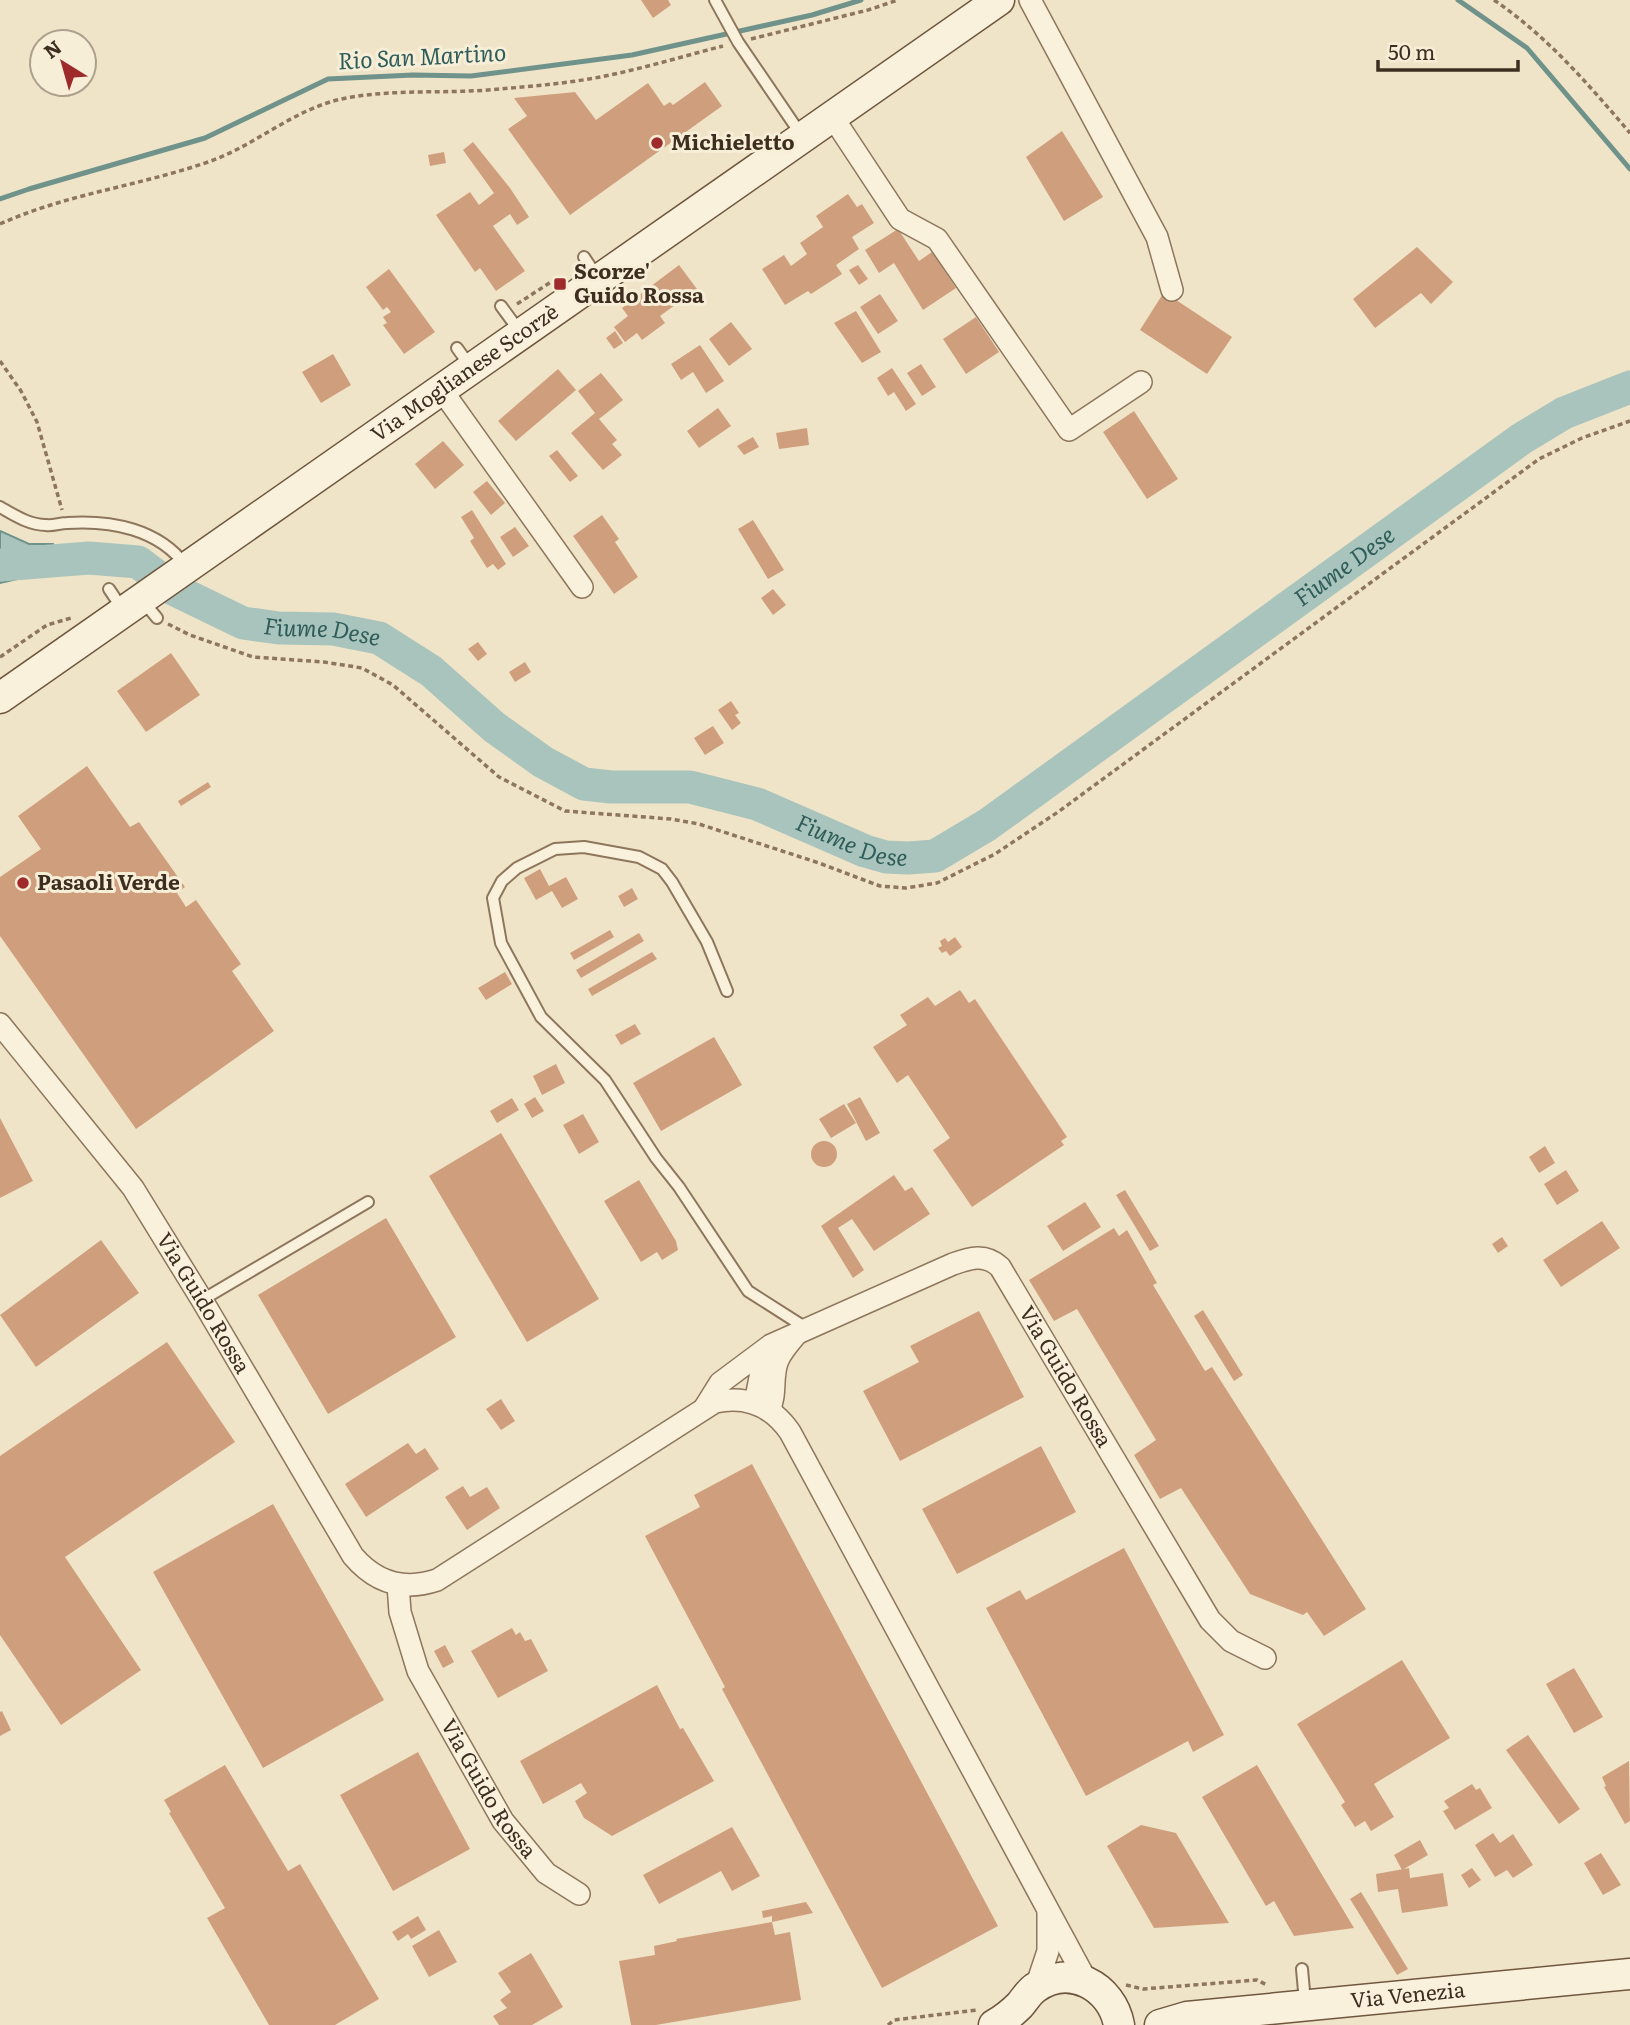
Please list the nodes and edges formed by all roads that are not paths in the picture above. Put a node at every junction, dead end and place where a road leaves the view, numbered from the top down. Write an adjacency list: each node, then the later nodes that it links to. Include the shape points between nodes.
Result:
1 (715, 0): 5 (lane)
2 (999, 0): 4 (main road, Via Moglianese Scorzè)
3 (1030, 0): 6 (street, via 1157,237)
4 (832, 117): 5 (main road, Via Moglianese Scorzè); 9 (street, via 900,219 937,239 1069,430)
5 (803, 137): 8 (main road, Via Moglianese Scorzè, via 591,268)
6 (1172, 290)
7 (501, 306): 8 (lane)
8 (521, 333): 10 (main road, Via Moglianese Scorzè, via 464,358)
9 (1140, 382)
10 (441, 389): 12 (main road, Via Moglianese Scorzè); 13 (street)
11 (0, 507): 12 (lane, via 46,526 112,523 132,529 174,550)
12 (181, 570): 14 (main road, Via Moglianese Scorzè)
13 (582, 587)
14 (0, 698)
15 (727, 991): 19 (lane, via 673,882 662,869 639,857 584,847 555,849 517,868 502,881 493,898 501,943 541,1017 605,1080 748,1291)
16 (0, 1024): 18 (street, Via Guido Rossa, via 133,1188)
17 (368, 1202): 18 (lane)
18 (202, 1300): 23 (street, Via Guido Rossa, via 353,1556 373,1575)
19 (801, 1332): 20 (street, Via Guido Rossa); 21 (street, via 778,1360 774,1399); 24 (street, Via Guido Rossa, via 971,1258 995,1263 1210,1620 1231,1641)
20 (771, 1345): 21 (street, via 763,1362); 22 (street, Via Guido Rossa, via 719,1383)
21 (762, 1406): 22 (street, Via Guido Rossa, via 727,1400); 26 (street, via 778,1416 790,1432)
22 (705, 1407): 23 (street, Via Guido Rossa, via 449,1574 425,1584)
23 (398, 1585): 25 (street, Via Guido Rossa, via 400,1612 418,1671 503,1821 546,1873)
24 (1265, 1658)
25 (579, 1894)
26 (1048, 1910): 29 (street); 31 (street, via 1048,1951)
27 (1302, 1969): 30 (lane)
28 (1630, 1974): 30 (main road, Via Venezia)
29 (1106, 1987): 31 (main road, Via Venezia, via 1070,1978 1052,1979); 33 (main road, Via Venezia); 34 (main road)
30 (1305, 1998): 33 (main road, Via Venezia)
31 (1023, 2006): 32 (main road, Via Venezia)
32 (990, 2015)
33 (1174, 2021)
34 (1119, 2025)

